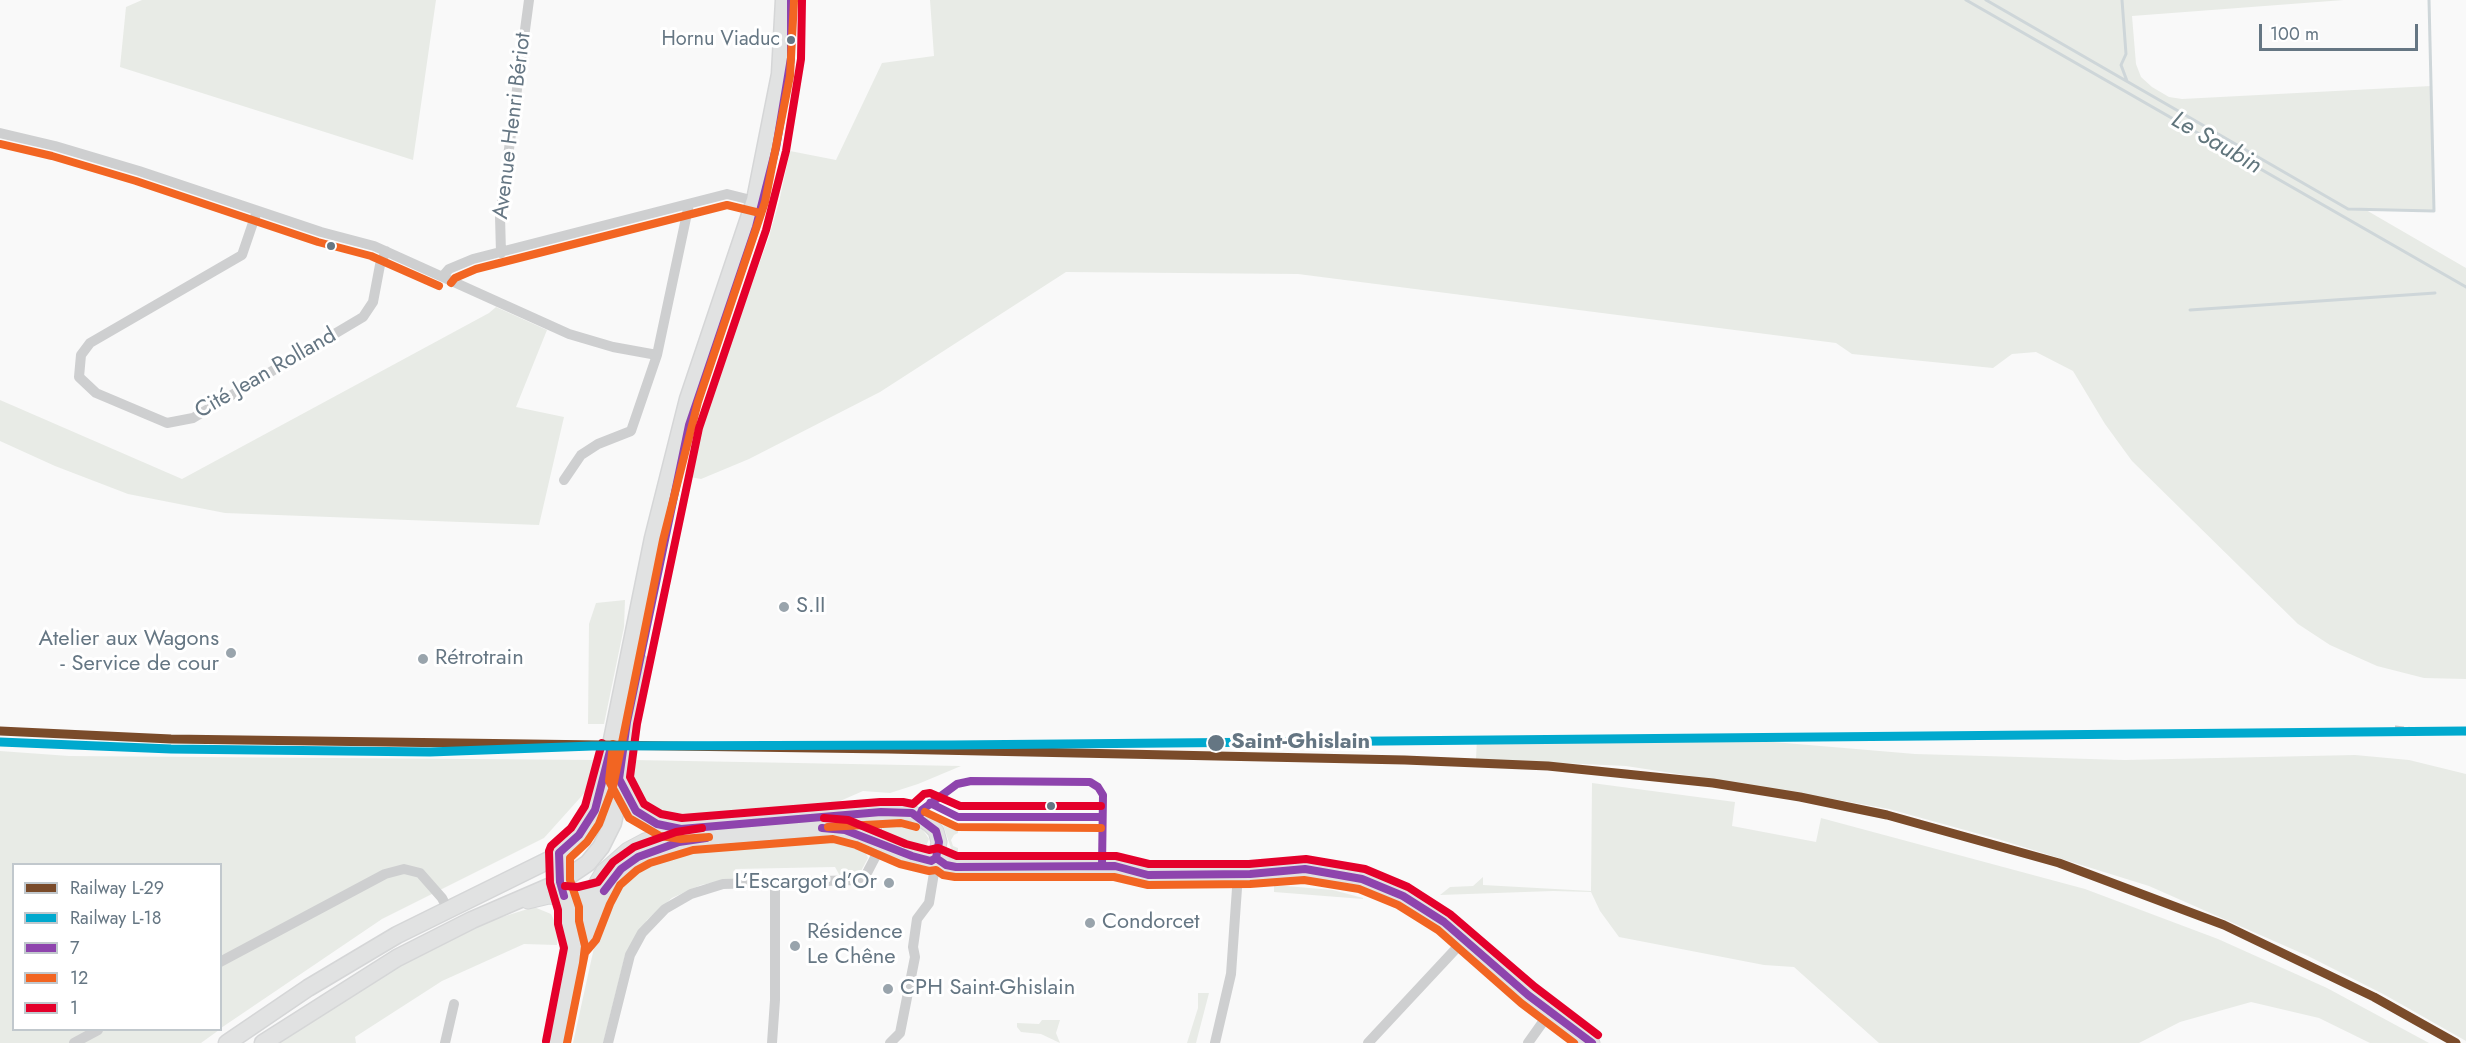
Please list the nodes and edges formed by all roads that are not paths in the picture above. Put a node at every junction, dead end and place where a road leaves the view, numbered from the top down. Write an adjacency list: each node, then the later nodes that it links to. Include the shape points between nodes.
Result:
1 (530, 0): 9 (street, Avenue Henri Bériot, via 500,216)
2 (784, 0): 5 (main road, via 780,74)
3 (791, 0): 5 (main road, via 787,88)
4 (0, 133): 7 (street, via 108,162)
5 (759, 202): 6 (street, via 727,194); 13 (main road, via 688,399)
6 (689, 204): 9 (street); 11 (street)
7 (257, 211): 8 (street); 8 (street, Cité Jean Rolland, via 242,255 90,343 81,355 79,376 96,393 167,423 193,418 363,317 373,302)
8 (386, 251): 10 (street)
9 (501, 253): 10 (street, via 457,265)
10 (443, 276): 11 (street, via 569,334)
11 (657, 355): 12 (street, via 632,431 580,455)
12 (564, 480)
13 (615, 772): 14 (main road); 16 (street); 17 (main road)
14 (616, 811): 16 (street); 17 (street); 25 (main road, via 610,831 595,855)
15 (881, 812): 18 (street); 20 (street, via 873,831); 22 (street, via 912,813 929,824 939,842)
16 (641, 814): 18 (street); 19 (street, via 647,830)
17 (590, 819): 21 (main road)
18 (681, 829): 19 (street)
19 (645, 841): 26 (street, via 611,864 598,880)
20 (881, 843): 22 (street, via 903,854); 24 (street, via 861,879); 26 (street, via 834,828 691,840 638,857)
21 (559, 853): 25 (street); 29 (main road)
22 (934, 860): 23 (street, via 956,867 1115,866 1148,875); 44 (street, via 929,903 917,919 915,957 900,1033)
23 (1238, 874): 31 (street, via 1305,870 1362,879 1403,896); 45 (street, via 1231,974)
24 (775, 882): 42 (street, via 712,886 681,899 658,915 630,955); 43 (street)
25 (562, 889): 26 (street, via 579,898); 27 (street); 28 (main road); 30 (street, via 569,909)
26 (597, 893): 32 (street, via 587,935)
27 (532, 901): 28 (street); 30 (street, via 550,904)
28 (503, 906): 39 (main road, via 397,958)
29 (447, 908): 33 (street, via 420,873 404,869 385,874); 38 (main road, via 347,963)
30 (568, 922): 32 (street)
31 (1465, 939): 35 (street); 46 (street)
32 (575, 948): 41 (street)
33 (222, 961)
34 (454, 1004): 40 (street)
35 (1550, 1012): 47 (street); 48 (street)
36 (95, 1031): 37 (street)
37 (74, 1043)
38 (227, 1043)
39 (263, 1043)
40 (446, 1043)
41 (556, 1043)
42 (608, 1043)
43 (772, 1043)
44 (890, 1043)
45 (1215, 1043)
46 (1368, 1043)
47 (1528, 1043)
48 (1592, 1043)

